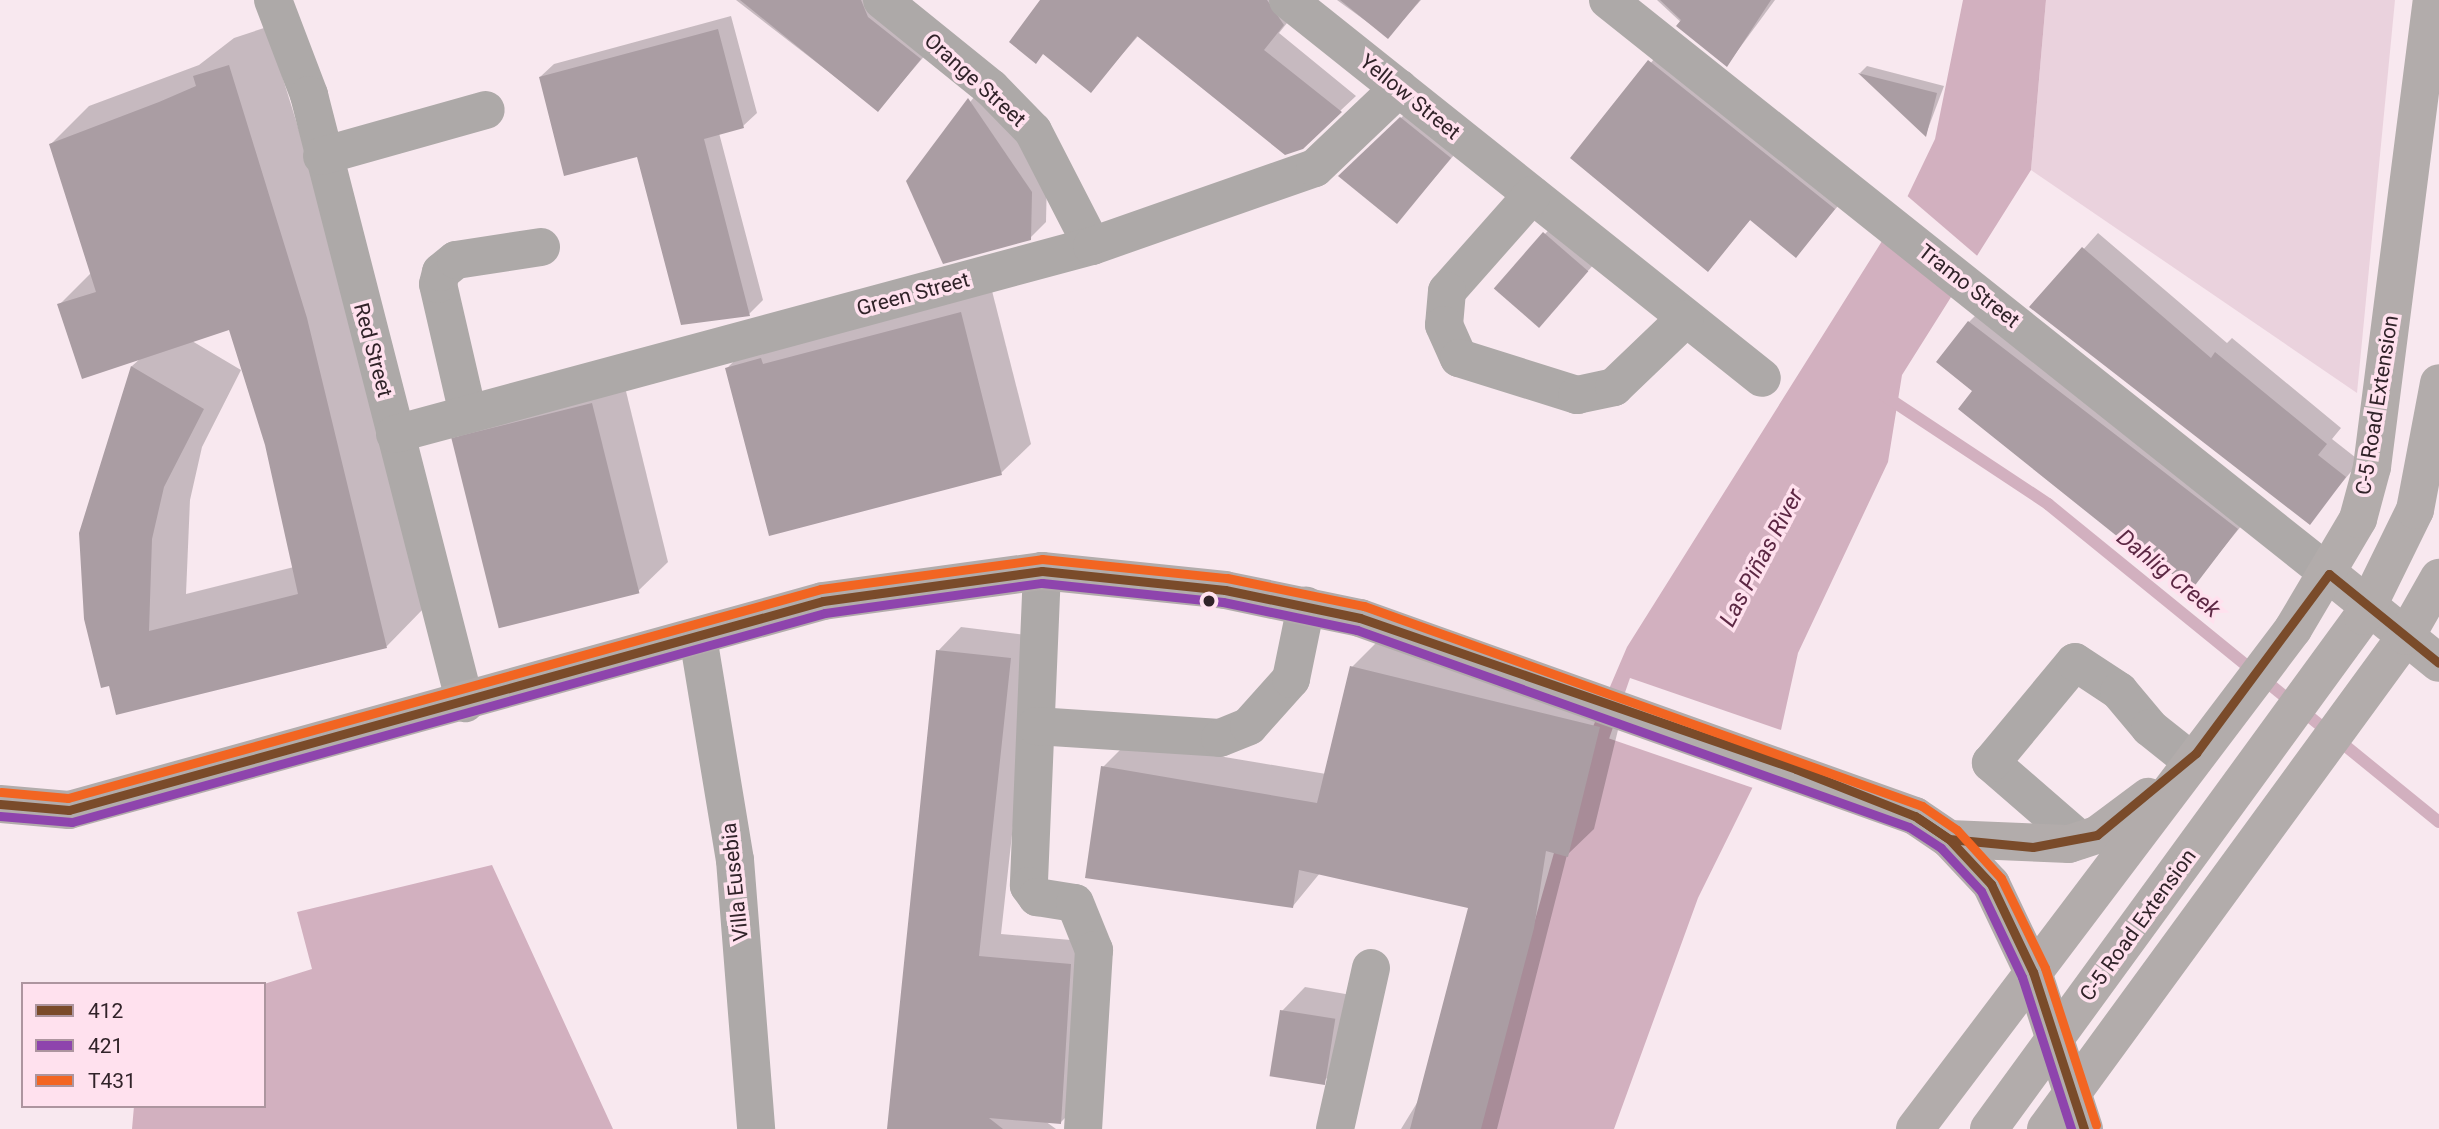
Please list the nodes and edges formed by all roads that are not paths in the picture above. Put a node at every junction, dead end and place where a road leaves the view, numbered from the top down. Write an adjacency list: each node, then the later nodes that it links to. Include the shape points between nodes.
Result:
1 (273, 0): 8 (street, Red Street, via 309,95)
2 (882, 0): 10 (street, Orange Street, via 991,88 1033,131)
3 (1288, 0): 6 (street, Yellow Street)
4 (1608, 0): 18 (street, Tramo Street)
5 (2432, 0): 18 (main road, C-5 Road Extension, via 2372,467 2358,519)
6 (1399, 88): 9 (street, Yellow Street); 10 (street, Green Street, via 1315,168)
7 (486, 110): 8 (street)
8 (322, 156): 16 (street, Red Street)
9 (1532, 195): 12 (street, Yellow Street); 12 (street, via 1447,291 1444,325 1459,358 1577,395 1614,387)
10 (1092, 246): 15 (street, Green Street)
11 (541, 247): 15 (street, via 456,260 442,272 438,284)
12 (1685, 318): 13 (street, Yellow Street)
13 (1762, 377)
14 (2439, 383): 37 (main road, C-5 Road Extension, bridge, via 2415,510 2363,616)
15 (468, 414): 16 (street, Green Street)
16 (395, 434): 24 (street, Red Street)
17 (1042, 571): 20 (main road); 22 (main road, via 823,601); 25 (street)
18 (2329, 573): 21 (main road); 26 (main road, C-5 Road Extension, via 2293,629)
19 (2439, 578): 21 (main road)
20 (1306, 606): 25 (street, via 1291,679 1249,726 1220,738); 28 (main road, via 1796,769 1915,816)
21 (2406, 636): 23 (main road); 32 (main road)
22 (698, 637): 24 (main road); 33 (street, Villa Eusebia, via 735,860)
23 (2439, 663)
24 (465, 703): 27 (main road, via 69,810)
25 (1036, 726): 34 (street, via 1028,886 1037,897 1075,903 1094,950)
26 (2193, 756): 29 (main road, via 2129,814); 29 (street, via 2119,691 2075,662 1991,763); 31 (main road, C-5 Road Extension)
27 (0, 804)
28 (1949, 839): 29 (main road, via 2033,847); 31 (main road, via 1991,884)
29 (2080, 840)
30 (1371, 968): 35 (street)
31 (2032, 972): 32 (main road); 36 (main road, C-5 Road Extension)
32 (2072, 1092): 38 (main road); 39 (main road)
33 (757, 1129)
34 (1083, 1129)
35 (1335, 1129)
36 (1914, 1129)
37 (1989, 1129)
38 (2046, 1129)
39 (2084, 1129)

